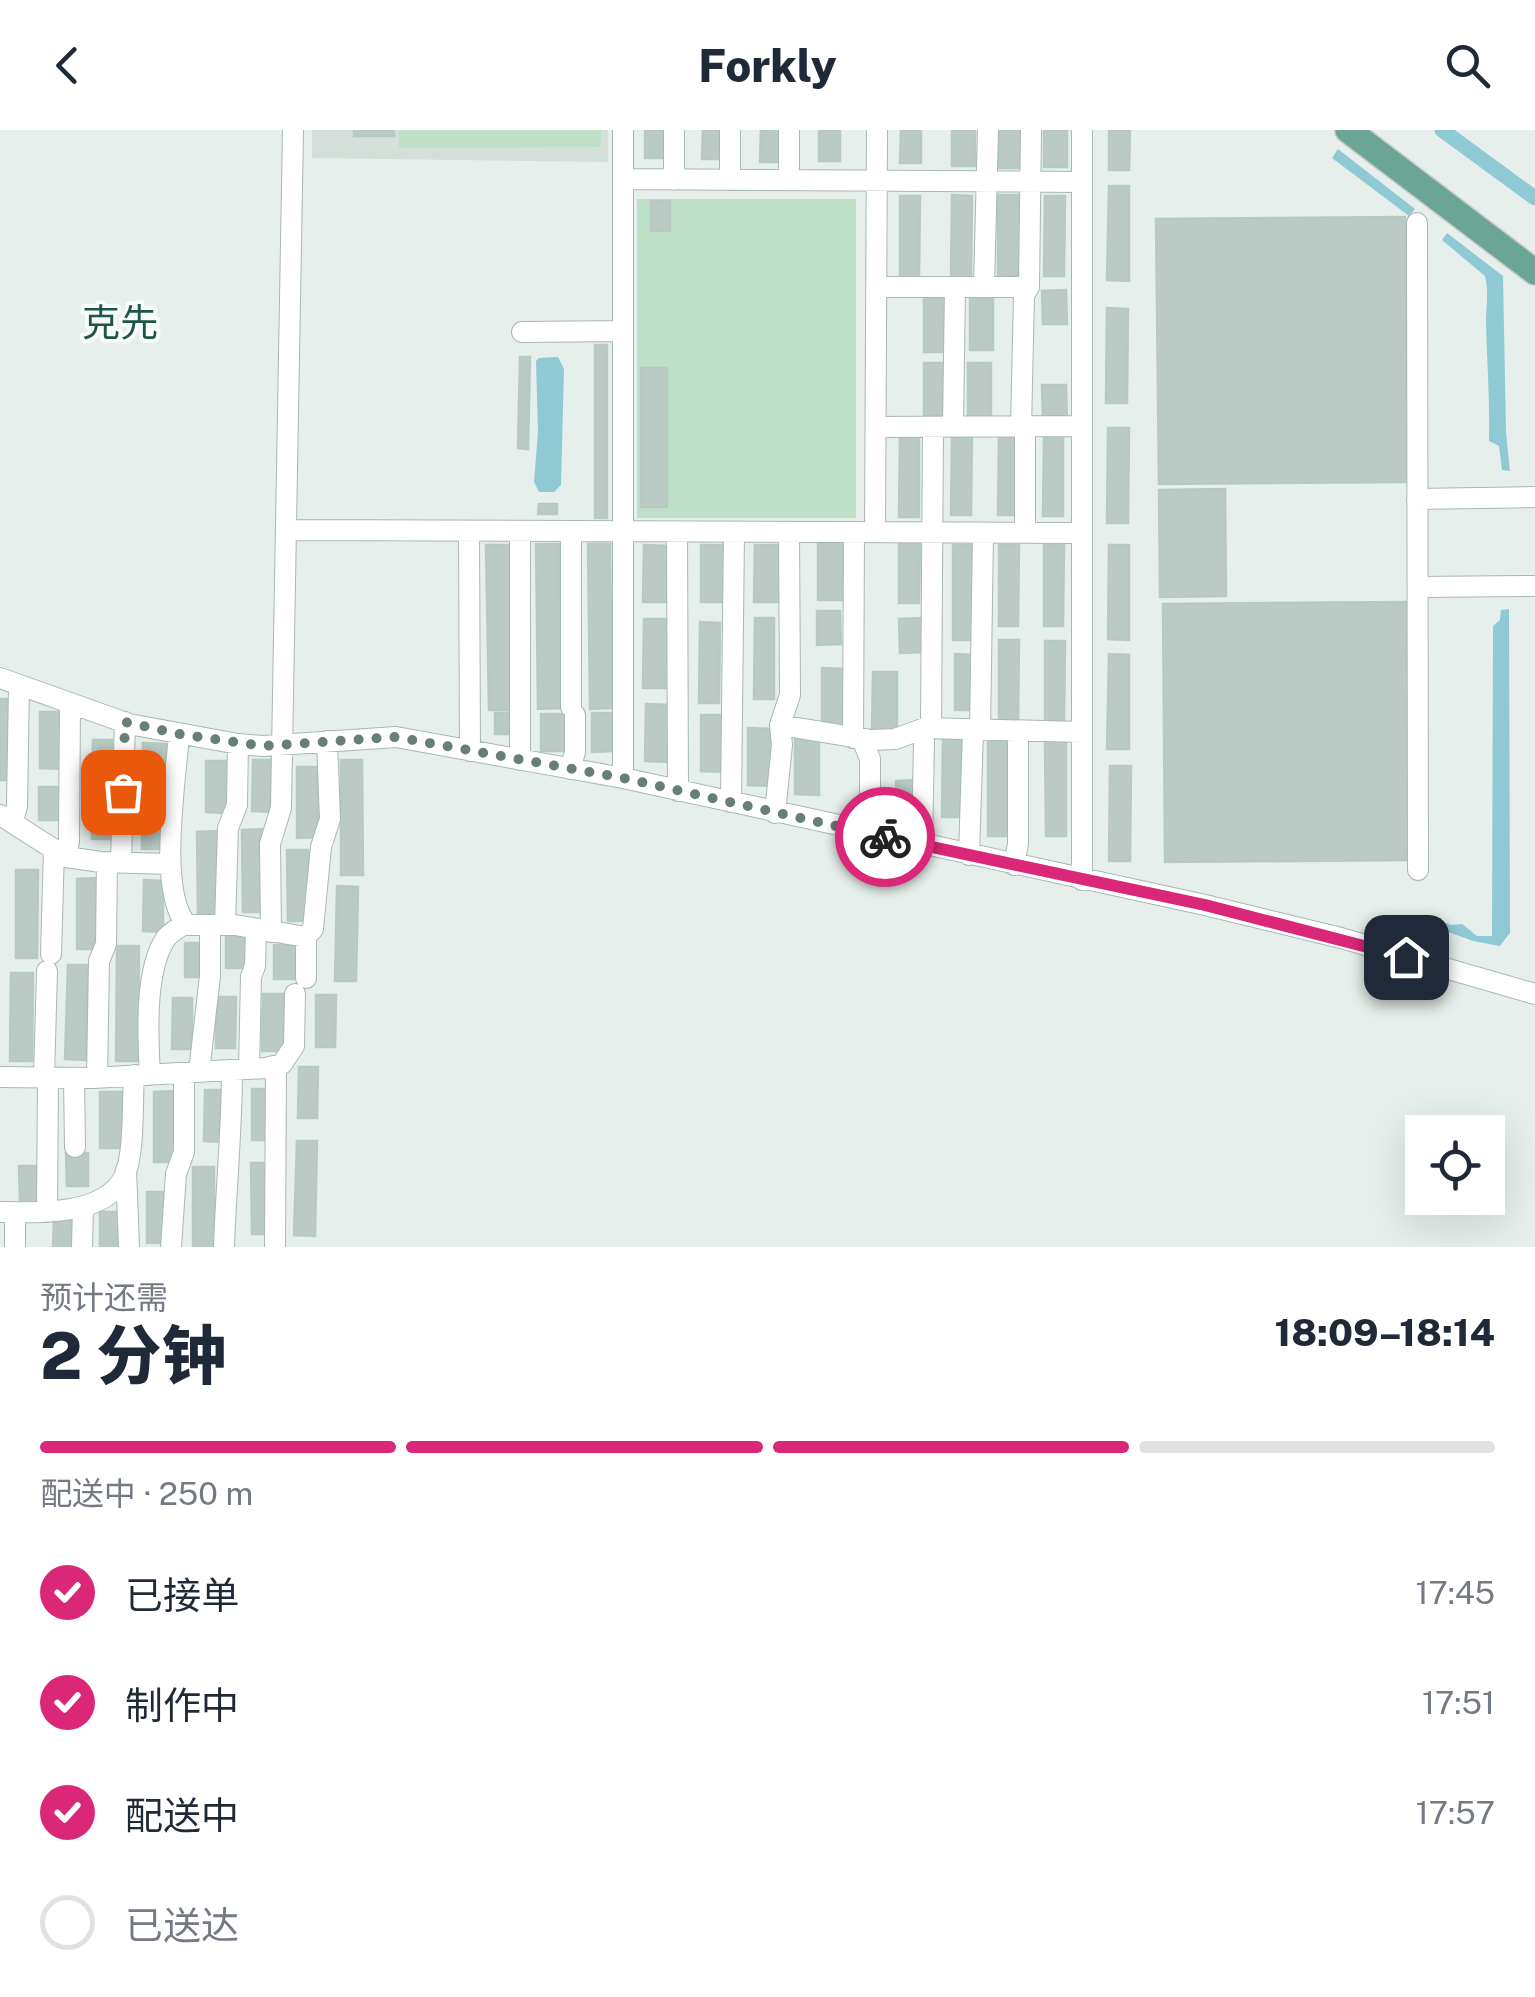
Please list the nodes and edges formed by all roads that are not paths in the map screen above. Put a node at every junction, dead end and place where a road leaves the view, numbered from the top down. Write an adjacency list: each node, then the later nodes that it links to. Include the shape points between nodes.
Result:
1 (293, 130): 33 (street)
2 (623, 130): 11 (street)
3 (674, 130): 12 (street)
4 (730, 130): 13 (street)
5 (789, 130): 14 (street)
6 (877, 130): 15 (street)
7 (988, 130): 16 (street)
8 (1031, 130): 17 (street)
9 (1082, 130): 18 (street)
10 (1348, 130): 20 (main road)
11 (623, 179): 12 (street); 25 (street)
12 (674, 180): 13 (street)
13 (730, 180): 14 (street)
14 (789, 180): 15 (street)
15 (877, 181): 16 (street); 21 (street)
16 (987, 182): 17 (street); 23 (street)
17 (1030, 182): 18 (street); 24 (street)
18 (1082, 182): 28 (street)
19 (1416, 223): 32 (street)
20 (1535, 272)
21 (876, 287): 22 (street); 29 (street)
22 (955, 287): 23 (street); 30 (street)
23 (984, 287): 24 (street)
24 (1029, 287): 27 (street)
25 (623, 331): 26 (street); 37 (street)
26 (522, 332)
27 (1024, 426): 28 (street); 30 (street); 44 (street)
28 (1082, 426): 45 (street)
29 (876, 427): 30 (street); 41 (street)
30 (943, 427): 42 (street)
31 (1535, 497): 32 (street)
32 (1417, 498): 47 (street)
33 (288, 530): 34 (street); 60 (street)
34 (469, 531): 35 (street); 61 (street)
35 (520, 531): 36 (street); 62 (street)
36 (571, 531): 37 (street); 63 (street)
37 (623, 532): 38 (street); 64 (street)
38 (677, 532): 39 (street); 65 (street)
39 (734, 532): 40 (street); 66 (street)
40 (789, 532): 41 (street); 51 (street, via 790,695)
41 (865, 532): 42 (street); 57 (street)
42 (932, 532): 43 (street); 52 (street)
43 (983, 533): 44 (street); 53 (street)
44 (1025, 533): 45 (street)
45 (1081, 533): 55 (street)
46 (1535, 586): 47 (street)
47 (1418, 587): 76 (street)
48 (10, 681): 49 (street); 68 (street, via 17,806)
49 (70, 703): 50 (street); 71 (street, via 69,841)
50 (125, 722): 56 (street); 73 (street)
51 (780, 726): 57 (street); 67 (street)
52 (926, 729): 53 (street); 57 (street, via 895,739); 70 (street)
53 (977, 730): 54 (street); 72 (street)
54 (1018, 731): 55 (street); 75 (street)
55 (1081, 732): 77 (street)
56 (179, 734): 59 (street); 74 (street)
57 (857, 738): 69 (street, via 870,759)
58 (327, 741): 60 (street); 61 (street, via 396,737); 81 (street, via 330,819)
59 (238, 744): 60 (street); 79 (street, via 237,805 228,828)
60 (282, 744): 80 (street, via 281,808 270,844)
61 (470, 751): 62 (street)
62 (520, 760): 63 (street)
63 (570, 769): 64 (street)
64 (623, 778): 65 (street)
65 (678, 791): 66 (street)
66 (731, 802): 67 (street)
67 (775, 812): 69 (street)
68 (5, 822): 71 (street)
69 (870, 834): 70 (street)
70 (922, 845): 72 (street)
71 (60, 853): 73 (street); 88 (street)
72 (969, 856): 75 (street)
73 (114, 862): 74 (street); 90 (street, via 99,962)
74 (170, 864): 78 (street, via 178,915)
75 (1014, 865): 77 (street)
76 (1418, 870)
77 (1082, 880): 82 (street, via 1340,938)
78 (186, 923): 79 (street); 86 (street, via 167,936 160,955)
79 (217, 925): 80 (street); 85 (street)
80 (263, 931): 81 (street); 84 (street)
81 (306, 937): 83 (street, via 294,1046)
82 (1535, 994)
83 (276, 1066): 84 (street); 101 (street)
84 (241, 1070): 85 (street); 100 (street, via 226,1162)
85 (192, 1072): 86 (street); 99 (street)
86 (142, 1075): 90 (street); 92 (street)
87 (0, 1077): 88 (street)
88 (46, 1077): 89 (street); 95 (street)
89 (74, 1078): 90 (street); 91 (street)
90 (97, 1078)
91 (75, 1147)
92 (126, 1170): 93 (street, via 109,1193); 98 (street)
93 (82, 1207): 95 (street); 97 (street)
94 (7, 1212): 95 (street); 96 (street)
95 (46, 1212)
96 (15, 1247)
97 (82, 1247)
98 (129, 1247)
99 (171, 1247)
100 (224, 1247)
101 (276, 1247)

